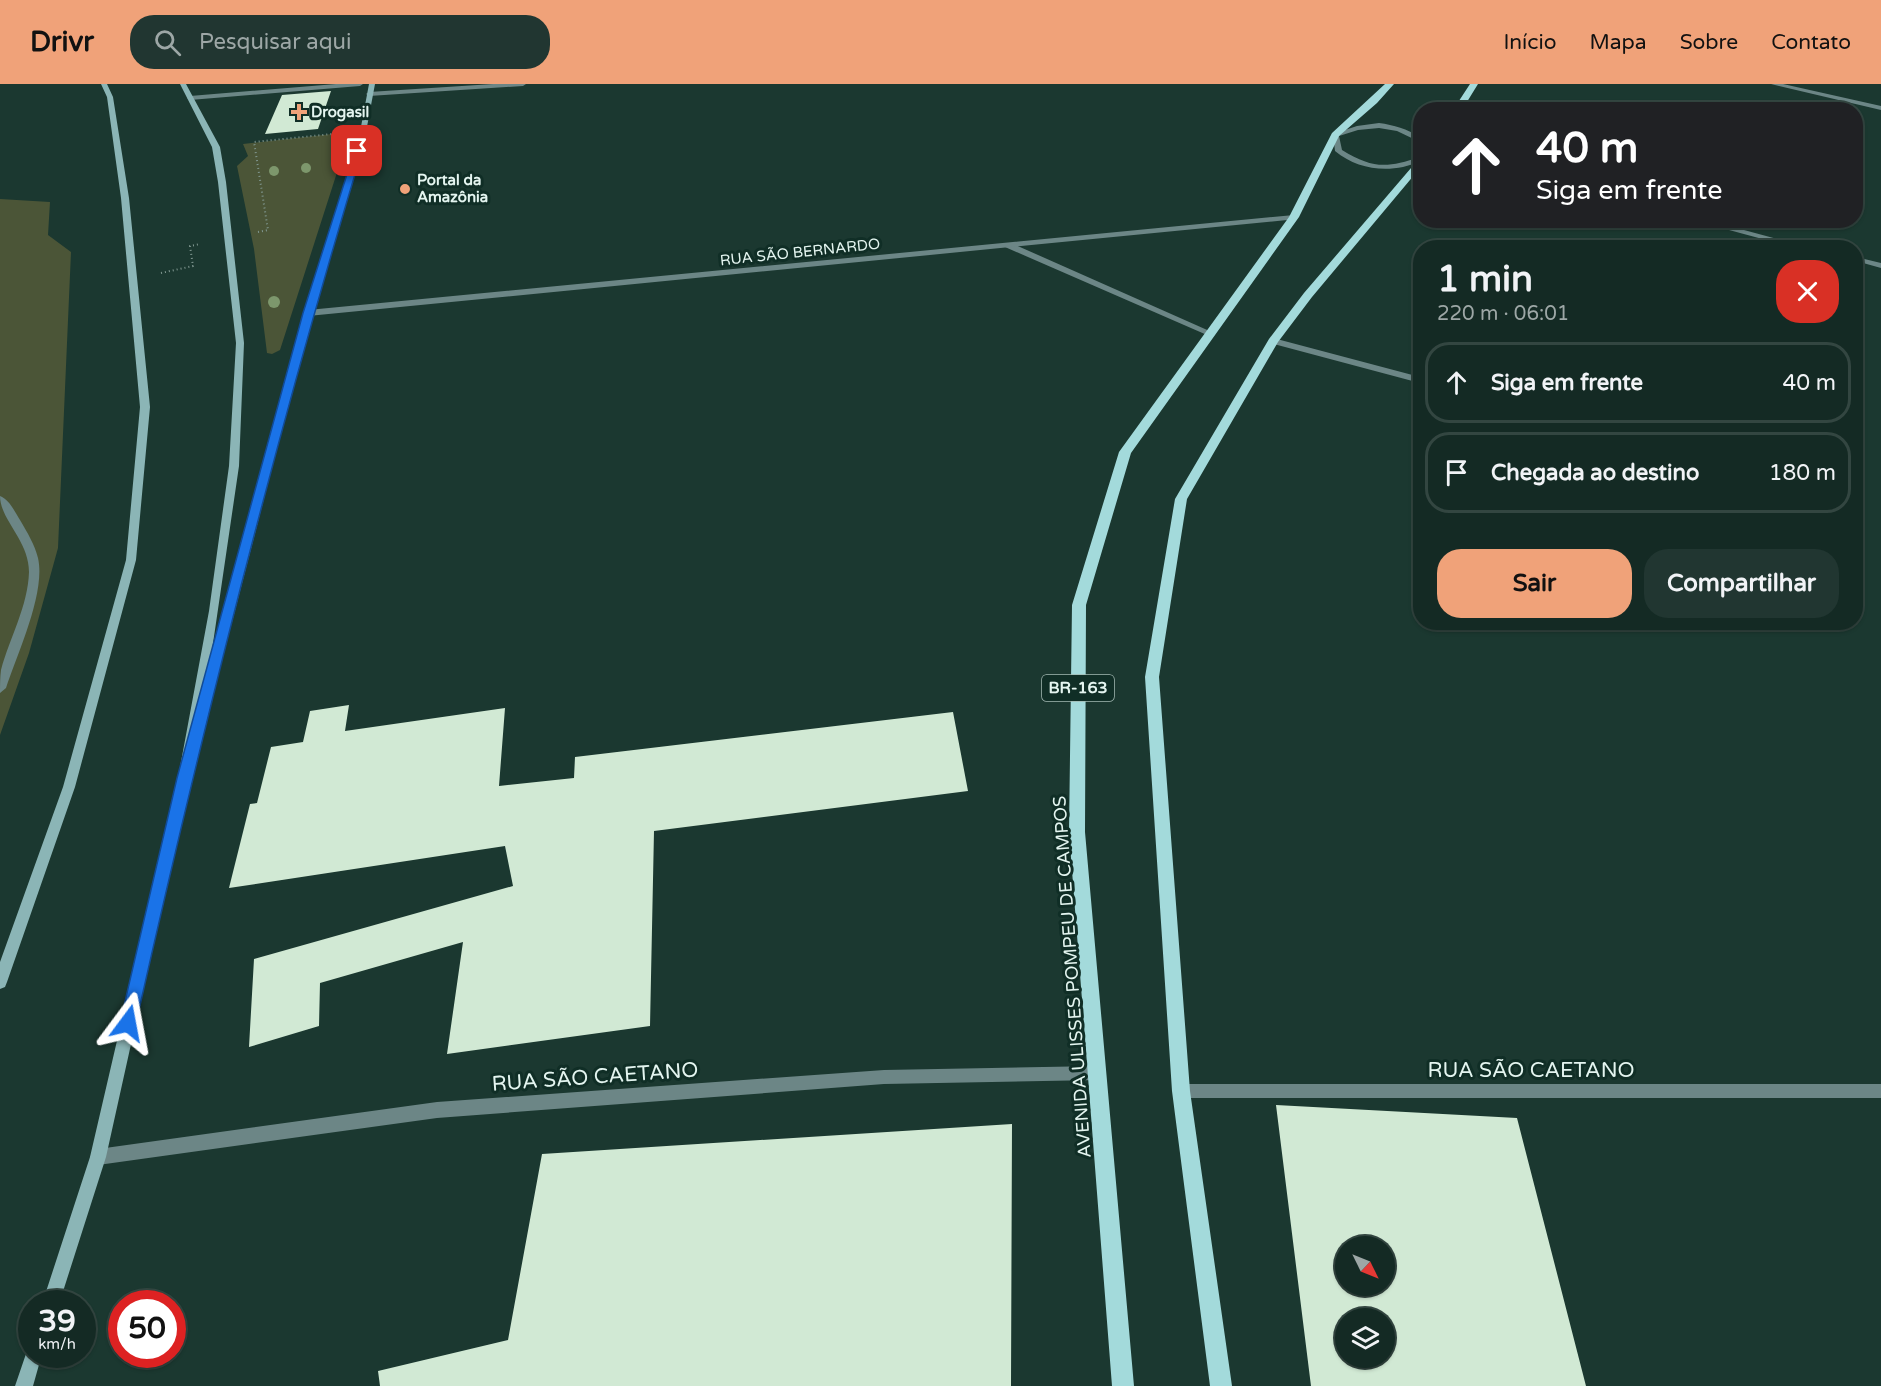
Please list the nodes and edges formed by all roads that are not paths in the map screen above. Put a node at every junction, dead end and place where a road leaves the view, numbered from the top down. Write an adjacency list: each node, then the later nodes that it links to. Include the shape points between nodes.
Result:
1 (104, 84): 31 (main road, via 110,97 125,198 145,406 131,560 69,787)
2 (183, 84): 9 (main road)
3 (360, 84): 9 (street)
4 (523, 84): 8 (street)
5 (1390, 84): 14 (main road, AVENIDA ULISSES POMPEU DE CAMPOS / BR-163)
6 (1474, 84): 10 (main road)
7 (1774, 84): 11 (street)
8 (371, 89): 24 (main road, via 363,132)
9 (190, 98): 30 (main road, via 216,147 240,343 234,466 214,611)
10 (1462, 102)
11 (1854, 102)
12 (1863, 104): 13 (street)
13 (1881, 108)
14 (1335, 135): 15 (street, via 1357,126 1375,125); 16 (street, via 1340,151 1353,160 1398,168); 18 (main road, AVENIDA ULISSES POMPEU DE CAMPOS / BR-163)
15 (1413, 135)
16 (1413, 163)
17 (1413, 169): 26 (main road)
18 (1294, 217): 21 (street, RUA SÃO BERNARDO); 25 (main road, AVENIDA ULISSES POMPEU DE CAMPOS / BR-163)
19 (1728, 228): 20 (street)
20 (1775, 240)
21 (1008, 245): 24 (street, RUA SÃO BERNARDO); 25 (street)
22 (1863, 261): 23 (street)
23 (1881, 266)
24 (308, 313): 30 (main road)
25 (1210, 333): 32 (main road, AVENIDA ULISSES POMPEU DE CAMPOS / BR-163, via 1125,452 1079,605 1077,832)
26 (1273, 341): 27 (street); 33 (main road, via 1181,499 1152,677)
27 (1413, 378)
28 (0, 499): 29 (street, via 12,514 33,560 31,596)
29 (0, 688)
30 (184, 778): 35 (main road)
31 (0, 982)
32 (1098, 1073): 35 (street, RUA SÃO CAETANO, via 884,1077 437,1110); 39 (main road, AVENIDA ULISSES POMPEU DE CAMPOS / BR-163)
33 (1181, 1091): 34 (street, RUA SÃO CAETANO); 40 (main road)
34 (1881, 1091)
35 (98, 1157): 36 (main road)
36 (55, 1290)
37 (30, 1368): 38 (main road)
38 (24, 1386)
39 (1123, 1386)
40 (1221, 1386)

